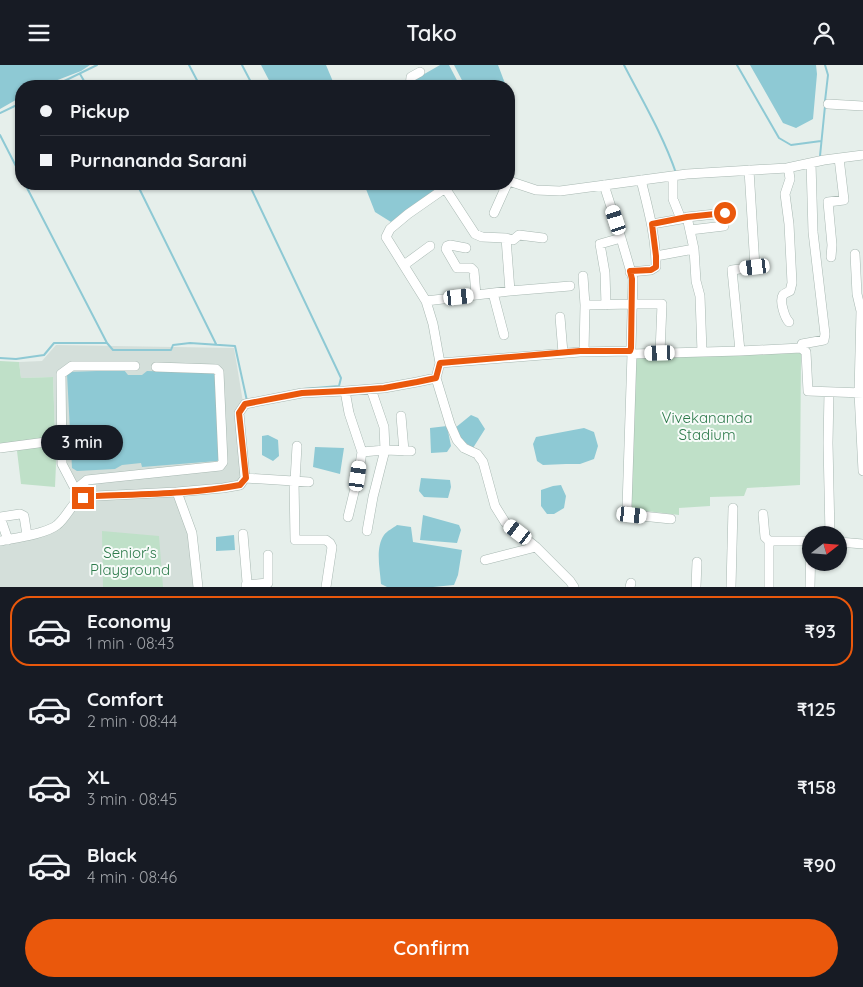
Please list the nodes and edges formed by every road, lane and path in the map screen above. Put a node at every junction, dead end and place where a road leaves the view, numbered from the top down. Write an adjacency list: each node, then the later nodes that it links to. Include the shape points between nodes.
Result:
1 (420, 72): 2 (street)
2 (411, 80)
3 (828, 104): 4 (street)
4 (863, 106)
5 (863, 155): 6 (street)
6 (839, 158): 7 (street); 31 (street, via 844,200 828,202)
7 (811, 163): 8 (street); 46 (street, via 813,232 826,333 824,340 802,344)
8 (788, 168): 9 (street); 44 (street, via 790,179 786,193 792,283 790,291 781,299)
9 (749, 171): 10 (street); 47 (street, via 755,267 732,270)
10 (673, 176): 11 (street); 19 (street, via 673,199)
11 (640, 180): 13 (street); 20 (street)
12 (515, 183): 13 (street, via 536,190 560,191)
13 (604, 185): 25 (street)
14 (442, 190): 32 (street, via 390,229 386,237)
15 (450, 190): 23 (street, via 476,234)
16 (504, 190): 17 (street)
17 (494, 213)
18 (725, 213): 19 (street)
19 (684, 218): 20 (street); 22 (street)
20 (652, 224): 30 (street)
21 (724, 226): 22 (street)
22 (690, 230): 28 (street)
23 (506, 238): 24 (street, via 513,239 518,235); 36 (street)
24 (543, 238)
25 (621, 238): 33 (street); 42 (street, via 600,244)
26 (430, 246): 32 (street)
27 (466, 248): 38 (street, via 450,245 446,249 457,267 474,271)
28 (694, 249): 30 (street); 50 (street)
29 (855, 254): 60 (street, via 861,311)
30 (656, 256): 33 (street, via 654,269)
31 (830, 257)
32 (404, 265): 39 (street)
33 (630, 271): 40 (street)
34 (584, 276): 41 (street)
35 (570, 286): 36 (street)
36 (510, 291): 37 (street)
37 (494, 293): 38 (street); 45 (street)
38 (476, 295): 39 (street)
39 (426, 301): 53 (street)
40 (632, 304): 42 (street); 49 (street); 52 (street, via 662,304)
41 (585, 305): 42 (street); 48 (street)
42 (606, 305)
43 (560, 317): 51 (street)
44 (789, 322)
45 (504, 335)
46 (801, 348): 47 (street); 59 (street, via 806,352 808,391)
47 (740, 351): 50 (street)
48 (584, 352): 49 (street); 51 (street)
49 (631, 352): 52 (street); 78 (street, via 627,507 632,515)
50 (702, 352): 52 (street)
51 (563, 353): 53 (street)
52 (660, 353)
53 (440, 363): 56 (street)
54 (136, 366): 62 (street, via 72,367 61,374)
55 (156, 367): 71 (street, via 216,369 219,373 223,462 220,466 87,480)
56 (436, 378): 57 (street); 88 (street, via 457,440 477,453 483,462 495,506 505,522)
57 (371, 389): 58 (street); 65 (street, via 384,427)
58 (344, 391): 66 (street); 68 (street, via 302,393 245,404 239,413)
59 (830, 392): 60 (street); 79 (street)
60 (861, 393): 67 (street)
61 (401, 416): 65 (street, via 408,451)
62 (61, 440): 64 (street); 71 (street, via 62,464)
63 (297, 446): 69 (street)
64 (0, 448)
65 (385, 450): 66 (street); 80 (street)
66 (362, 452): 77 (street)
67 (863, 471)
68 (246, 478): 69 (street); 72 (street, via 240,485)
69 (295, 481): 70 (street); 95 (street, via 295,540 326,540 332,547)
70 (309, 482)
71 (76, 489): 73 (street)
72 (177, 492): 73 (street); 94 (street, via 192,533)
73 (83, 498): 82 (street, via 56,526)
74 (733, 508): 98 (street)
75 (763, 514): 84 (street, via 765,537)
76 (0, 517): 82 (street, via 24,516); 83 (street)
77 (348, 517)
78 (670, 519)
79 (830, 526)
80 (367, 531)
81 (244, 534): 93 (street)
82 (28, 535): 83 (street)
83 (4, 540)
84 (769, 541): 85 (street); 99 (street)
85 (802, 541)
86 (848, 543): 87 (street)
87 (863, 544)
88 (536, 547): 90 (street); 96 (street)
89 (268, 555): 93 (street, via 268,583)
90 (485, 560)
91 (697, 562): 97 (street)
92 (810, 571): 100 (street)
93 (246, 586)
94 (198, 587)
95 (326, 587)
96 (574, 587)
97 (696, 587)
98 (731, 587)
99 (769, 587)
100 (810, 587)

